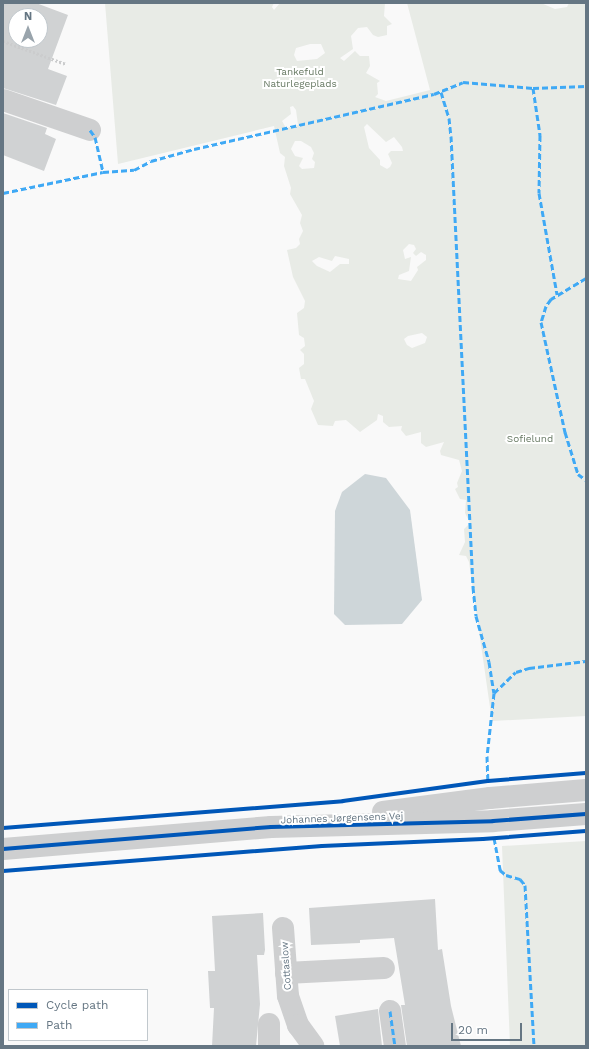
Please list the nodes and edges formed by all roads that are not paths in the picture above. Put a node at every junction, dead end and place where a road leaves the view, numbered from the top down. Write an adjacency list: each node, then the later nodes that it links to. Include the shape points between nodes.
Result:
1 (3, 100): 2 (street)
2 (90, 130)
3 (586, 790): 5 (street, Johannes Jørgensens Vej, via 490,798)
4 (586, 814): 5 (street, Johannes Jørgensens Vej, via 493,822)
5 (271, 827): 6 (street, Johannes Jørgensens Vej)
6 (3, 849)
7 (283, 928): 9 (street, Cottaslow)
8 (384, 968): 9 (street)
9 (286, 973): 13 (street, Cottaslow, via 288,996 298,1025)
10 (390, 1011): 14 (street)
11 (270, 1024): 12 (street)
12 (269, 1046)
13 (313, 1046)
14 (395, 1046)

